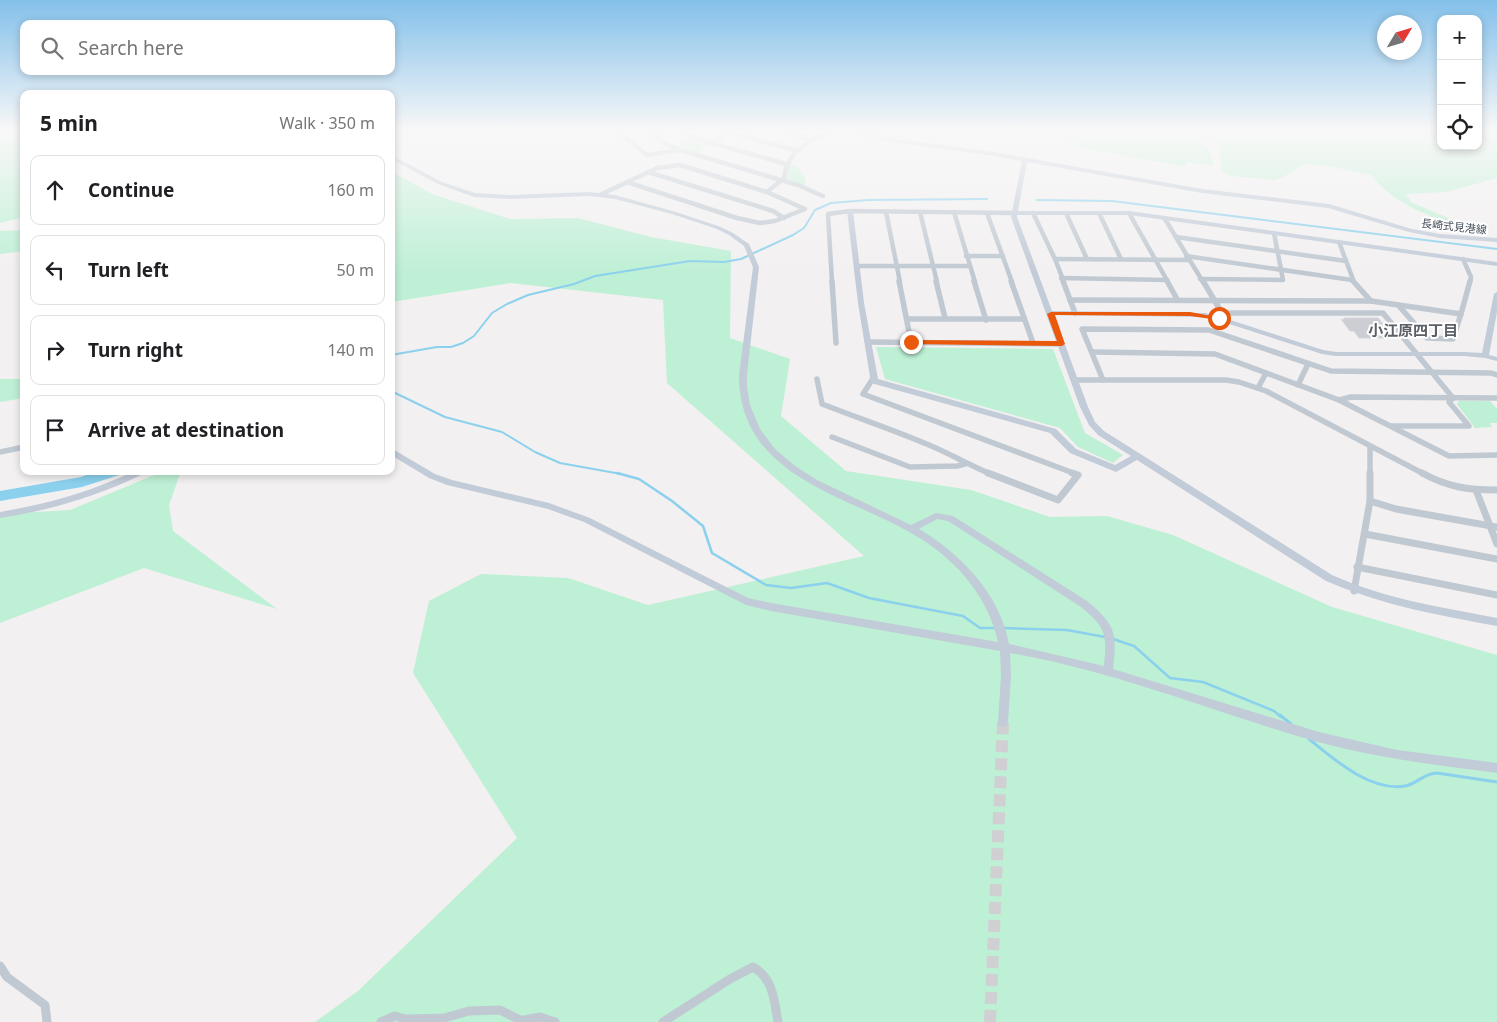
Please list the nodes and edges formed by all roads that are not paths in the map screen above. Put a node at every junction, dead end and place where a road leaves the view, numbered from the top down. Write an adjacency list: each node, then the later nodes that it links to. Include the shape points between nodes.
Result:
1 (430, 178): 11 (street, via 474,195)
2 (636, 178): 9 (street)
3 (666, 178): 23 (street, via 773,211)
4 (721, 178): 10 (street)
5 (775, 178): 8 (street)
6 (1021, 178): 19 (street)
7 (1125, 178): 27 (street, 長崎式見港線, via 1218,194 1312,203 1411,231)
8 (783, 180): 10 (street); 12 (street)
9 (627, 182): 11 (street); 23 (street, via 749,221 768,223)
10 (767, 192): 23 (street, via 804,209)
11 (600, 195): 100 (street, via 629,199 705,223 747,245 756,267 743,375 744,393 758,432 784,461 827,491)
12 (823, 196)
13 (850, 212): 14 (street); 40 (street); 65 (street, via 828,214)
14 (886, 212): 15 (street); 41 (street)
15 (920, 212): 16 (street); 42 (street)
16 (954, 212): 18 (street); 30 (street)
17 (1033, 212): 19 (street); 20 (street); 34 (street)
18 (988, 213): 19 (street); 31 (street)
19 (1014, 213): 56 (street)
20 (1066, 213): 21 (street); 35 (street)
21 (1099, 213): 22 (street); 36 (street)
22 (1129, 213): 24 (street); 37 (street)
23 (784, 218)
24 (1164, 219): 25 (street); 26 (street)
25 (1274, 233): 28 (street); 29 (street)
26 (1176, 238): 29 (street); 32 (street)
27 (1497, 240)
28 (1340, 242): 33 (street); 38 (street)
29 (1277, 252): 38 (street); 44 (street)
30 (966, 256): 31 (street); 43 (street)
31 (1003, 256): 61 (street)
32 (1187, 258): 37 (street); 44 (street); 46 (street)
33 (1463, 258): 39 (street); 57 (street, via 1471,277)
34 (1054, 259): 35 (street); 45 (street)
35 (1087, 259): 36 (street)
36 (1121, 259): 37 (street)
37 (1155, 260): 47 (street)
38 (1346, 261): 48 (street)
39 (1497, 264)
40 (856, 266): 41 (street); 63 (street)
41 (897, 266): 42 (street); 60 (street)
42 (934, 266): 43 (street); 59 (street)
43 (969, 266): 62 (street)
44 (1282, 270): 46 (street, via 1283,280); 48 (street)
45 (1061, 278): 47 (street); 51 (street)
46 (1200, 279): 52 (street)
47 (1167, 280): 50 (street)
48 (1352, 280): 53 (street)
49 (1497, 294): 70 (street)
50 (1177, 299): 51 (street); 52 (street)
51 (1070, 300): 55 (street)
52 (1214, 300): 53 (street); 58 (street)
53 (1371, 301): 54 (street)
54 (1400, 306): 57 (street); 57 (street, via 1427,338 1453,338)
55 (1075, 313): 56 (street); 58 (street)
56 (1051, 314): 67 (street)
57 (1461, 314)
58 (1220, 315): 69 (street, via 1322,352); 69 (street, via 1383,313)
59 (945, 318): 60 (street); 62 (street)
60 (907, 319): 64 (street)
61 (1024, 319): 62 (street); 66 (street)
62 (986, 320)
63 (868, 342): 64 (street); 77 (street)
64 (911, 342): 66 (street)
65 (836, 343)
66 (1033, 343): 67 (street)
67 (1062, 344): 78 (street)
68 (1093, 352): 72 (street, via 1082,329 1209,330); 74 (street, via 1207,353); 79 (street)
69 (1417, 354): 70 (street); 73 (street)
70 (1485, 356): 71 (street)
71 (1497, 359)
72 (1308, 364): 73 (street, via 1331,371); 80 (street)
73 (1432, 372): 75 (street); 82 (street)
74 (1266, 373): 80 (street); 81 (street)
75 (1497, 375)
76 (817, 379): 93 (street, via 822,404 929,445)
77 (872, 380): 92 (street, via 1053,431 1073,451 1116,469); 93 (street, via 863,394 1078,475 1058,500)
78 (1075, 380): 79 (street); 92 (street, via 1092,423 1101,433)
79 (1103, 380): 81 (street, via 1226,380)
80 (1298, 385): 84 (street)
81 (1258, 388): 87 (street)
82 (1453, 398): 83 (street); 84 (street, via 1351,397); 85 (street, via 1449,402 1469,426)
83 (1497, 398)
84 (1339, 400): 85 (street)
85 (1390, 426): 91 (street, via 1449,456)
86 (832, 438): 93 (street, via 910,467)
87 (1370, 447): 95 (street, via 1443,484); 97 (street)
88 (20, 448): 89 (street)
89 (0, 452)
90 (395, 453): 108 (street, via 450,483 549,506 588,520 746,601 987,643)
91 (1497, 455)
92 (1137, 456): 105 (street)
93 (965, 464)
94 (133, 475): 98 (street, via 88,495 38,510)
95 (1476, 490): 96 (street); 99 (street)
96 (1497, 490)
97 (1370, 501): 99 (street); 101 (street)
98 (0, 515)
99 (1494, 527): 102 (street)
100 (911, 529): 108 (street, via 936,516 950,518 1084,604 1104,622 1112,636); 109 (street, via 952,558 986,598 1000,630 1006,667)
101 (1365, 534): 103 (street); 104 (street)
102 (1497, 544)
103 (1497, 559)
104 (1357, 567): 105 (street); 106 (street)
105 (1354, 591): 107 (street)
106 (1497, 595)
107 (1497, 622)
108 (1108, 672): 110 (street, via 1319,738 1397,755)
109 (1003, 722)
110 (1497, 768)
111 (0, 966): 113 (street, via 7,977 45,1005)
112 (518, 1021): 114 (street, via 500,1010 469,1011 444,1018 406,1019 395,1016); 115 (street, via 540,1017)
113 (47, 1022)
114 (381, 1022)
115 (555, 1022)
116 (663, 1022): 117 (street, via 753,967 762,970 771,985)
117 (778, 1022)

